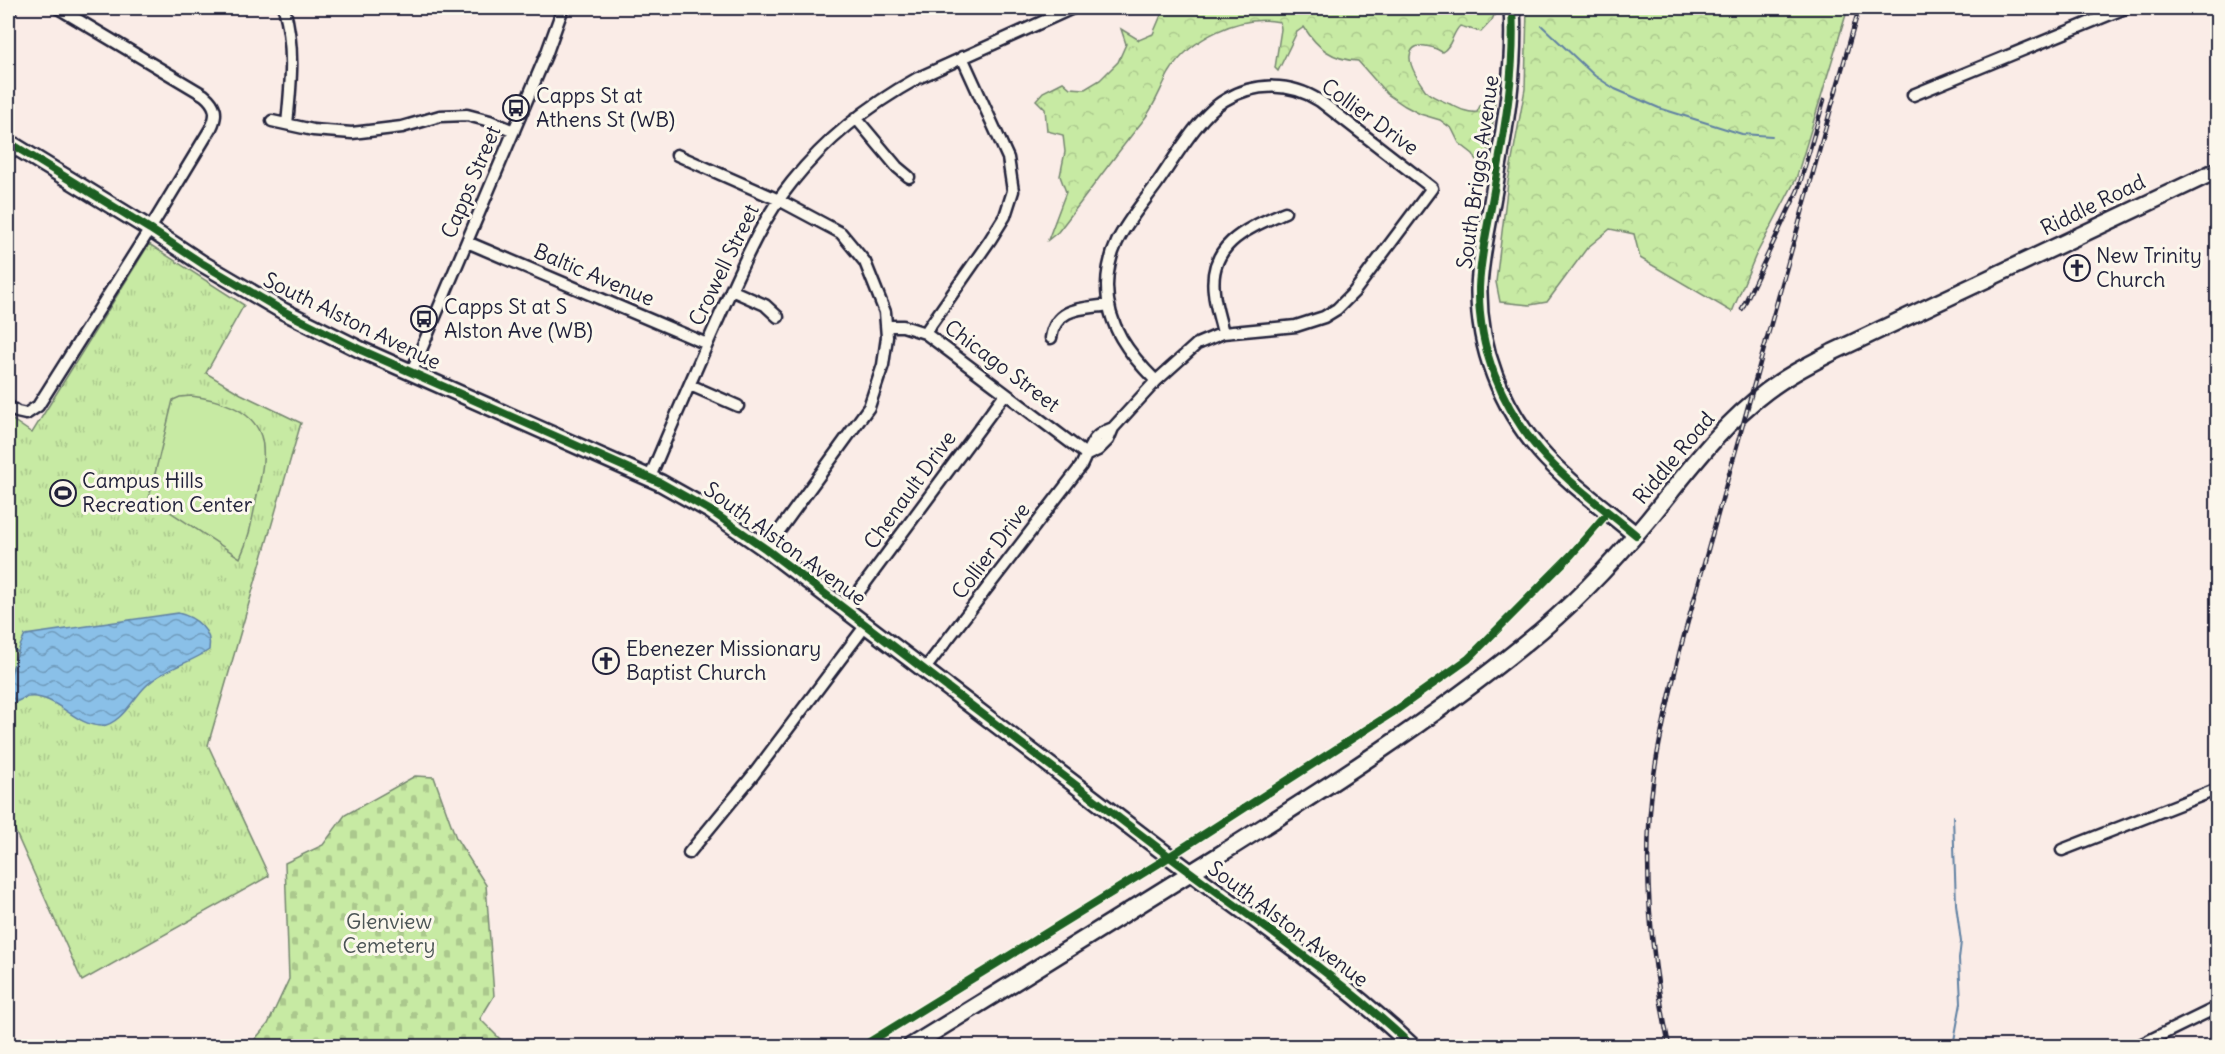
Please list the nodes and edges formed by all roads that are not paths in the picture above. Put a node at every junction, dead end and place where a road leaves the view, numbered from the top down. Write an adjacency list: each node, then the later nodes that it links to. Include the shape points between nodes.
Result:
1 (10, 8): 8 (street)
2 (58, 8): 21 (street, via 204,96 215,107 211,128)
3 (284, 8): 13 (street, via 292,70)
4 (563, 8): 14 (street, Capps Street)
5 (1073, 8): 9 (street, Crowell Street)
6 (1512, 8): 39 (street, South Briggs Avenue, via 1509,98 1480,269 1485,344 1503,395 1532,440 1558,469)
7 (2125, 8): 10 (street)
8 (8, 14)
9 (962, 57): 11 (street, Crowell Street, via 896,90); 27 (street, via 1008,158 1013,191 1005,216)
10 (1913, 95)
11 (856, 118): 18 (street); 19 (street, Crowell Street, via 815,155)
12 (272, 121): 13 (street)
13 (287, 124): 14 (street, via 361,133 440,116 467,115)
14 (514, 131): 22 (street, Capps Street)
15 (8, 142): 21 (street, South Alston Avenue)
16 (677, 155): 19 (street)
17 (2217, 170): 39 (street, Riddle Road, via 1843,346 1782,380 1720,434)
18 (909, 177)
19 (779, 200): 23 (street, Crowell Street, via 759,230); 26 (street, via 848,239 865,261)
20 (1285, 212): 28 (street, via 1241,233 1218,260 1214,292)
21 (150, 229): 31 (street, South Alston Avenue, via 265,301); 35 (street, via 38,406 26,414)
22 (467, 242): 30 (street, Baltic Avenue); 31 (street, Capps Street)
23 (732, 290): 25 (street, via 765,305); 30 (street, Crowell Street)
24 (1109, 305): 28 (street, Collier Drive, via 1108,271 1124,230 1211,111 1236,94 1272,86 1307,93 1432,188 1337,309 1296,326); 29 (street, via 1063,314 1052,328); 32 (street, Collier Drive, via 1126,349)
25 (778, 317)
26 (887, 326): 27 (street, Chicago Street); 40 (street, via 883,365 869,407)
27 (925, 333): 34 (street, Chicago Street)
28 (1223, 333): 32 (street, Collier Drive, via 1190,348)
29 (1051, 338)
30 (707, 345): 33 (street, Crowell Street)
31 (412, 371): 38 (street, South Alston Avenue)
32 (1156, 381): 37 (street, Collier Drive, via 1113,428 1108,440)
33 (690, 385): 36 (street); 38 (street, Crowell Street)
34 (1005, 394): 37 (street, Chicago Street); 41 (street, Chenault Drive)
35 (8, 406)
36 (738, 406)
37 (1087, 455): 43 (street, Collier Drive)
38 (650, 477): 40 (street, South Alston Avenue, via 711,511)
39 (1636, 535): 47 (street, Riddle Road, via 1574,601 1482,678 1372,756)
40 (766, 549): 41 (street, South Alston Avenue)
41 (846, 609): 42 (street, South Alston Avenue)
42 (866, 625): 43 (street, South Alston Avenue); 46 (street)
43 (924, 670): 47 (street, South Alston Avenue)
44 (2217, 789): 45 (street)
45 (2062, 850)
46 (689, 853)
47 (1192, 872): 49 (street, Riddle Road); 50 (street, South Alston Avenue, via 1364,1004)
48 (2217, 1007): 51 (street)
49 (911, 1047)
50 (1412, 1047)
51 (2138, 1047)

